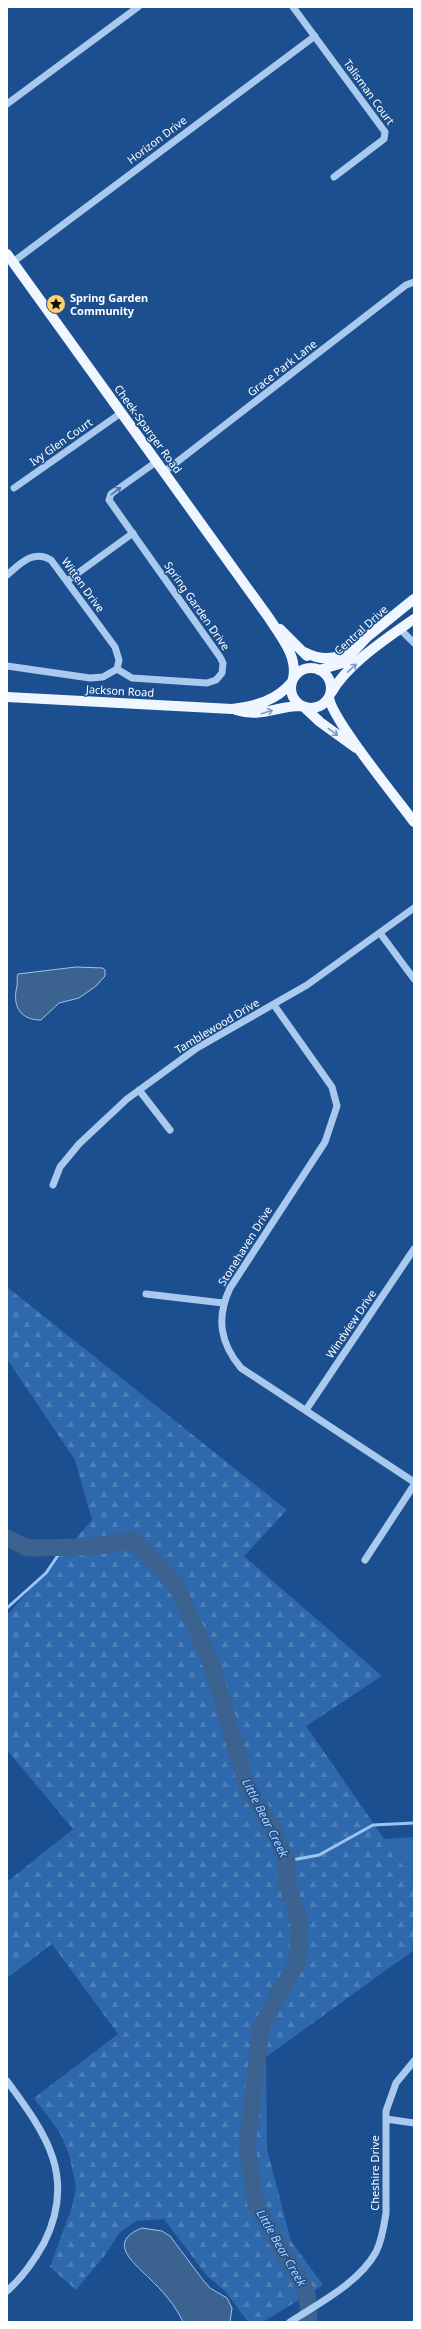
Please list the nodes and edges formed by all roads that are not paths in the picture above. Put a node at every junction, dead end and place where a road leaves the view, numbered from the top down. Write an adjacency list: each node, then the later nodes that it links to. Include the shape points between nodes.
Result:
1 (138, 7): 4 (street)
2 (293, 7): 3 (street, Talisman Court)
3 (315, 36): 5 (street, Talisman Court, via 386,136); 6 (street, Horizon Drive)
4 (7, 104)
5 (334, 177)
6 (10, 258): 8 (main road, Cheek-Sparger Road)
7 (414, 282): 10 (street, Grace Park Lane, via 406,285)
8 (121, 413): 9 (main road, Cheek-Sparger Road); 11 (street, Ivy Glen Court)
9 (156, 462): 10 (main road, Cheek-Sparger Road); 12 (street, Spring Garden Drive, one-way to 9, via 109,497)
10 (164, 472): 16 (main road, Cheek-Sparger Road)
11 (14, 488)
12 (133, 534): 14 (street); 23 (street, Spring Garden Drive, via 220,657 223,669 219,677 207,683 132,678)
13 (7, 575): 14 (street, Witten Drive, via 27,558 39,555 51,560)
14 (66, 581): 23 (street, Witten Drive, via 115,647 119,660)
15 (414, 599): 19 (main road, Central Drive)
16 (269, 618): 21 (main road, Cheek-Sparger Road); 25 (main road, Cheek-Sparger Road, via 294,660)
17 (414, 619): 18 (main road, Central Drive)
18 (400, 629): 20 (street); 26 (main road, Central Drive, one-way to 18, via 342,677)
19 (367, 637): 21 (main road, via 347,652 335,657 316,659); 24 (main road, Central Drive, via 343,663)
20 (414, 643)
21 (304, 652): 24 (main road, Cheek-Sparger Road)
22 (7, 666): 23 (street, via 90,678 103,677)
23 (117, 669)
24 (319, 670): 25 (main road, via 301,670); 26 (main road, via 328,678)
25 (292, 680): 28 (main road, via 293,698); 29 (main road, Jackson Road, via 284,691 270,700 250,707)
26 (330, 696): 28 (main road, via 321,706); 30 (main road, via 329,704 336,716)
27 (7, 697): 29 (main road, Jackson Road)
28 (302, 706): 29 (main road, Jackson Road, one-way to 28, via 259,714); 30 (main road, one-way to 30)
29 (232, 709)
30 (365, 755): 31 (main road)
31 (414, 822)
32 (414, 908): 33 (street, Tamblewood Drive)
33 (380, 933): 34 (street); 35 (street, Tamblewood Drive)
34 (414, 979)
35 (274, 1005): 36 (street, Tamblewood Drive, via 197,1048); 41 (street, Stonehaven Drive, via 332,1087 338,1106 325,1142 230,1288)
36 (139, 1090): 37 (street); 38 (street, Tamblewood Drive, via 106,1117 79,1144 60,1167)
37 (170, 1130)
38 (53, 1185)
39 (414, 1249): 42 (street, Windview Drive)
40 (146, 1294): 41 (street)
41 (223, 1303): 42 (street, Stonehaven Drive, via 221,1329 232,1356 241,1368)
42 (306, 1410): 43 (street, Stonehaven Drive)
43 (414, 1484): 44 (street)
44 (365, 1560)
45 (414, 2061): 47 (street, Cheshire Drive, via 396,2083 386,2111)
46 (7, 2081): 49 (street, via 48,2143 59,2184 56,2213 48,2234 38,2254)
47 (386, 2119): 48 (street); 50 (street, Cheshire Drive, via 388,2195 384,2228 376,2252 358,2273)
48 (414, 2123)
49 (7, 2292)
50 (290, 2322)

